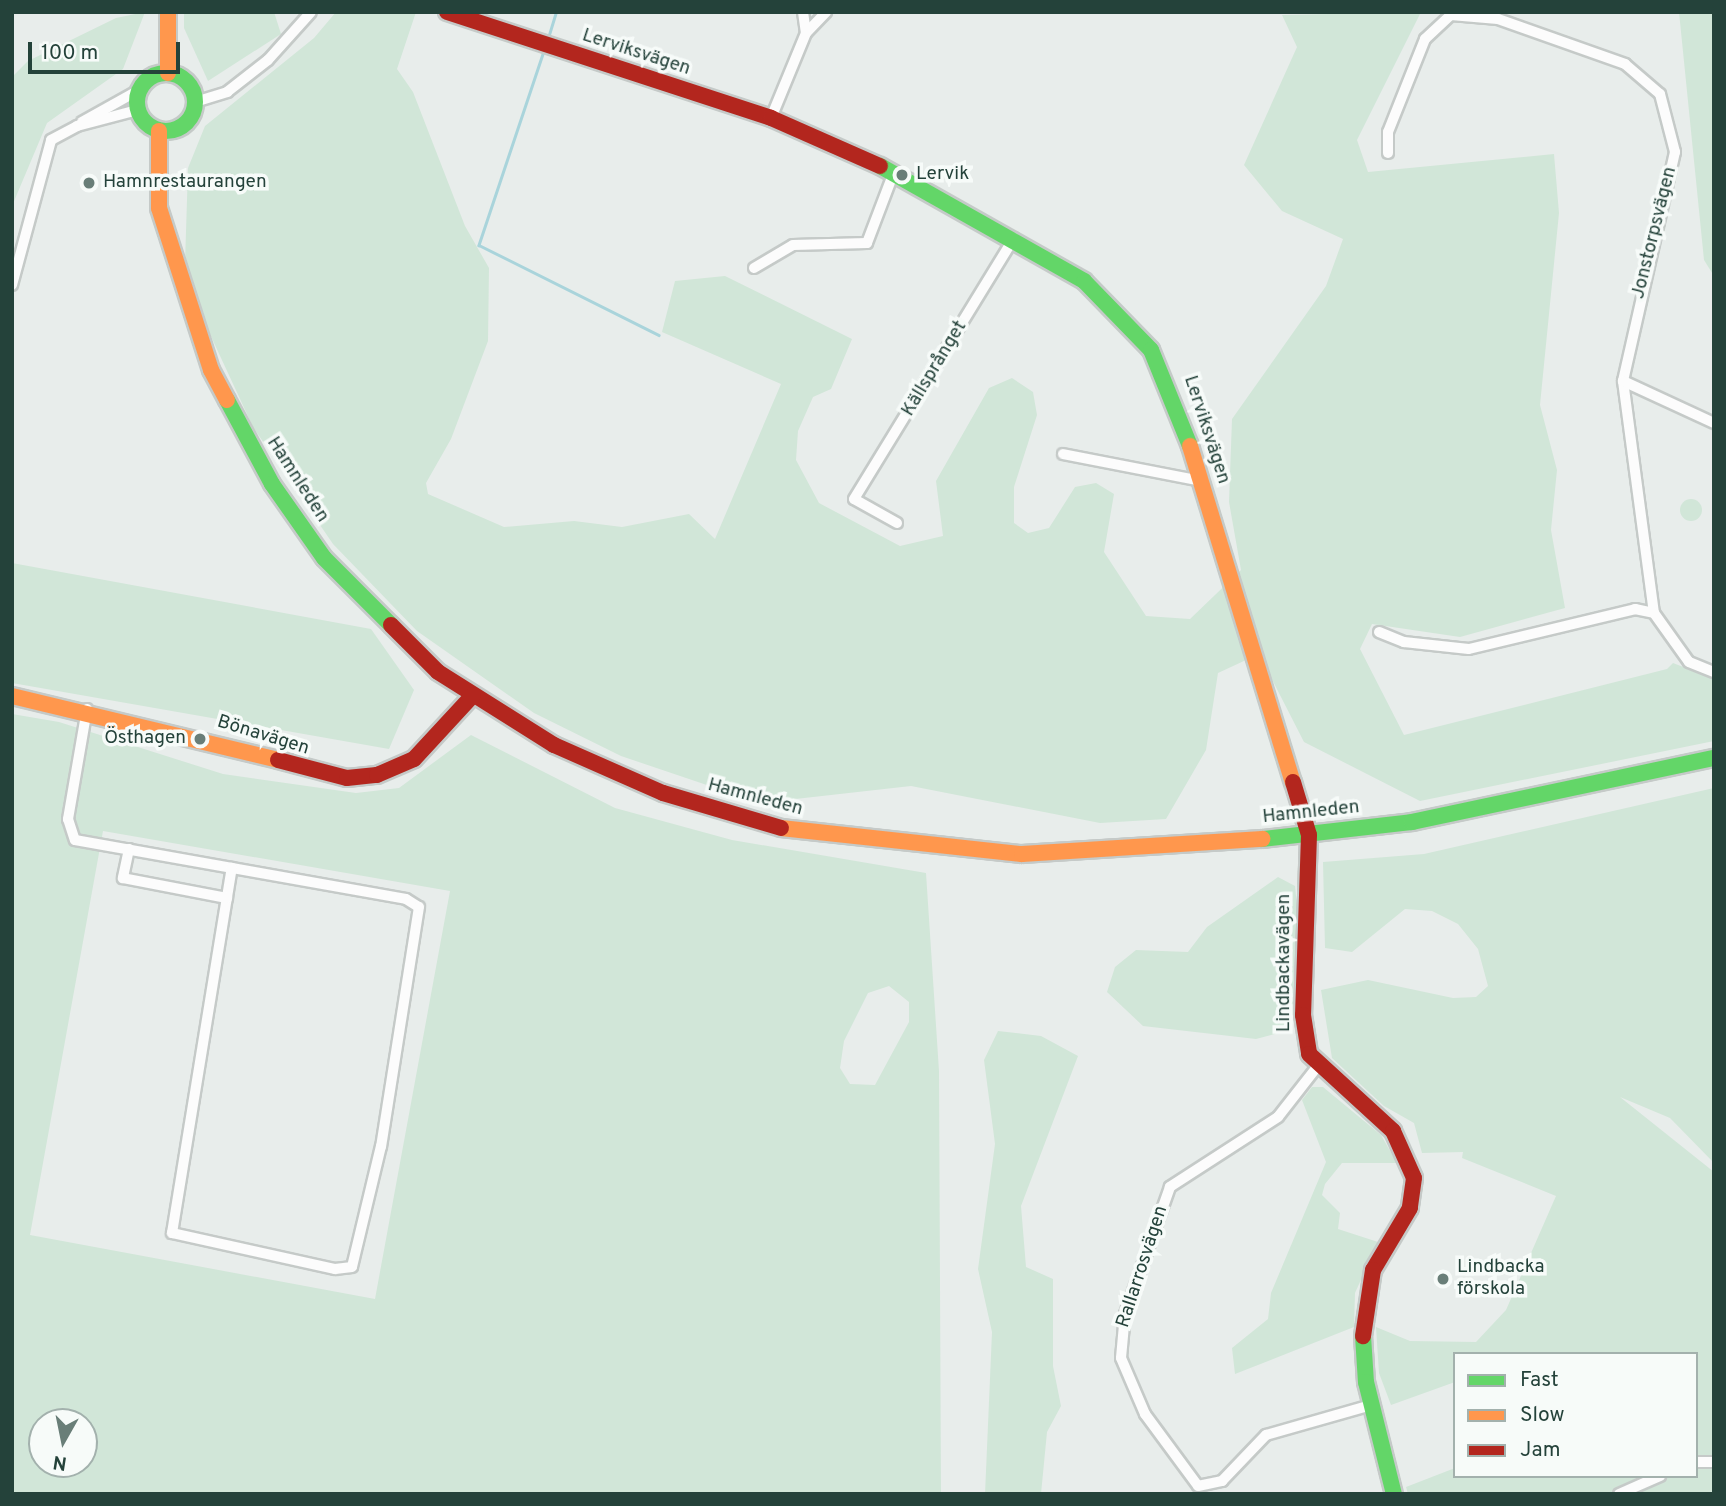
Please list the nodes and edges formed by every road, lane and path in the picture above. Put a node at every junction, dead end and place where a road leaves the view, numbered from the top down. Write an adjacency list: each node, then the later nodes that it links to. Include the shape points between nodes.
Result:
1 (168, 12): 7 (street)
2 (311, 12): 9 (street, via 268,60 227,92)
3 (447, 12): 11 (street, Lerviksvägen)
4 (803, 12): 6 (street)
5 (826, 12): 6 (street)
6 (806, 33): 11 (street)
7 (168, 73): 8 (street, via 151,77); 9 (street, via 190,86)
8 (139, 90): 10 (street); 12 (street)
9 (195, 102): 13 (street, via 184,125)
10 (137, 110): 12 (street); 13 (street)
11 (771, 118): 15 (street, Lerviksvägen)
12 (77, 126): 18 (street, via 51,140 46,151)
13 (159, 131): 27 (street, Hamnleden, via 159,208 211,370 238,426 324,558 408,645)
14 (1388, 153): 19 (street, Jonstorpsvägen, via 1388,132 1426,39 1451,15 1498,19 1625,64 1660,94 1675,152)
15 (894, 172): 16 (street, Lerviksvägen); 17 (street, via 867,243 793,245)
16 (1014, 237): 22 (street, Lerviksvägen, via 1084,281 1151,350 1167,376); 23 (street, Källsprånget, via 855,499)
17 (754, 268)
18 (12, 285)
19 (1623, 381): 20 (street); 24 (street, Jonstorpsvägen)
20 (1714, 423)
21 (1063, 454): 22 (street)
22 (1202, 481): 31 (street, Lerviksvägen)
23 (897, 523)
24 (1654, 613): 25 (street, via 1635,610 1469,649 1404,642); 26 (street, Jonstorpsvägen, via 1689,662)
25 (1379, 632)
26 (1714, 672)
27 (473, 695): 29 (street, Bönavägen, via 414,760 347,778); 31 (street, Hamnleden, via 554,745 663,793 791,831 1021,854)
28 (12, 696): 29 (street, Bönavägen)
29 (87, 709): 32 (street, via 68,819 75,840)
30 (1714, 758): 31 (street, Hamnleden, via 1412,822)
31 (1309, 835): 35 (street, Lindbackavägen, via 1303,1032)
32 (129, 849): 33 (street); 34 (street, via 123,877)
33 (232, 868): 34 (street); 34 (street, via 406,899 419,907 421,923 361,1250 352,1267 335,1269 182,1240 172,1234)
34 (227, 898)
35 (1317, 1067): 36 (street, Lindbackavägen, via 1393,1131 1414,1178 1410,1208 1378,1260 1364,1301 1363,1357); 36 (street, Rallarrosvägen, via 1278,1117 1170,1187 1125,1314 1121,1358 1145,1414 1198,1486 1222,1481 1266,1435)
36 (1371, 1405): 38 (street, Lindbackavägen)
37 (1655, 1478): 39 (street)
38 (1394, 1494)
39 (1619, 1494)

